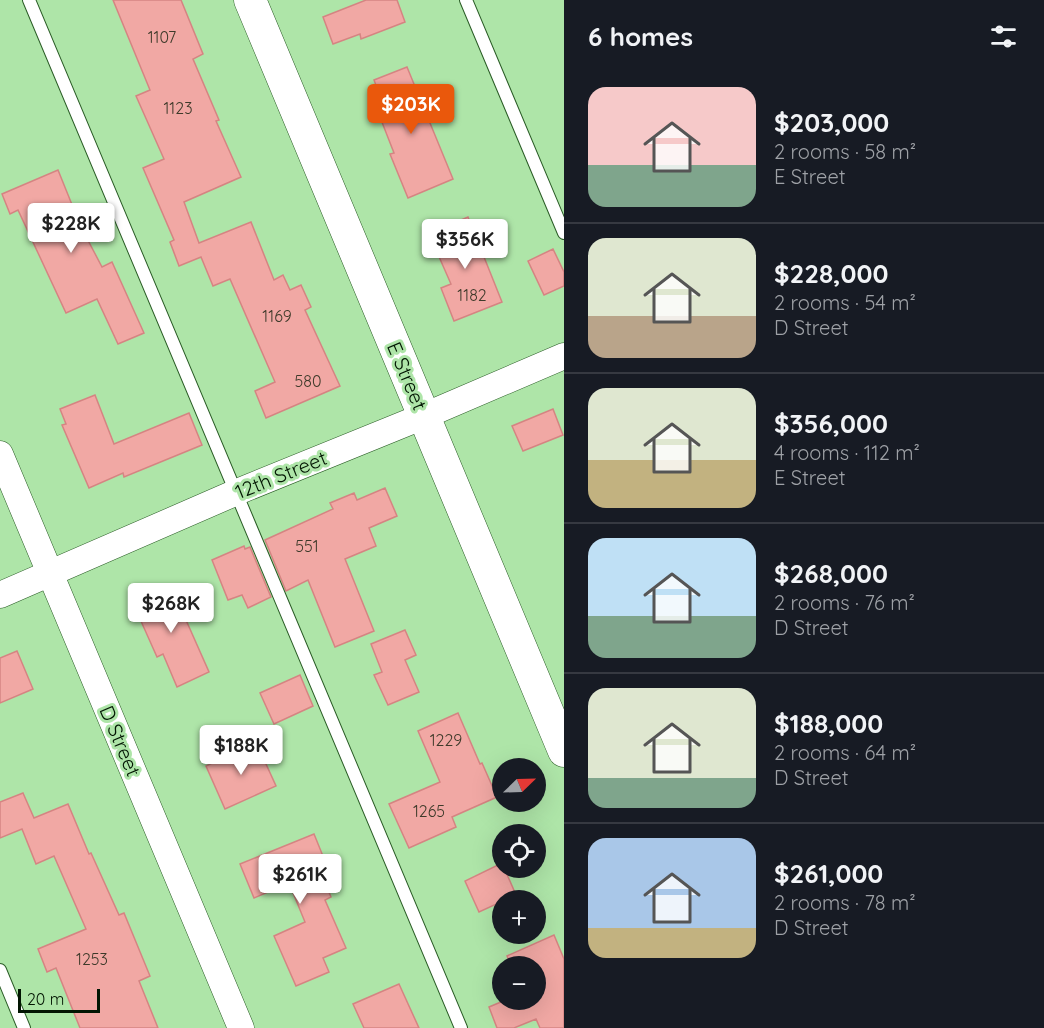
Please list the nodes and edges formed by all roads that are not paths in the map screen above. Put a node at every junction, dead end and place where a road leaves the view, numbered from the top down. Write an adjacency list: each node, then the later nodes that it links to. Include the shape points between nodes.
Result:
1 (29, 0): 8 (lane)
2 (250, 0): 6 (street, E Street)
3 (466, 0): 4 (lane)
4 (564, 233)
5 (564, 356): 6 (street, 12th Street)
6 (424, 417): 8 (street, 12th Street); 11 (street, E Street)
7 (0, 454): 9 (street, D Street)
8 (237, 492): 9 (street, 12th Street); 15 (lane)
9 (50, 574): 10 (street, 12th Street); 14 (street, D Street)
10 (0, 596)
11 (564, 751)
12 (0, 970): 13 (lane)
13 (24, 1028)
14 (241, 1028)
15 (462, 1028)

